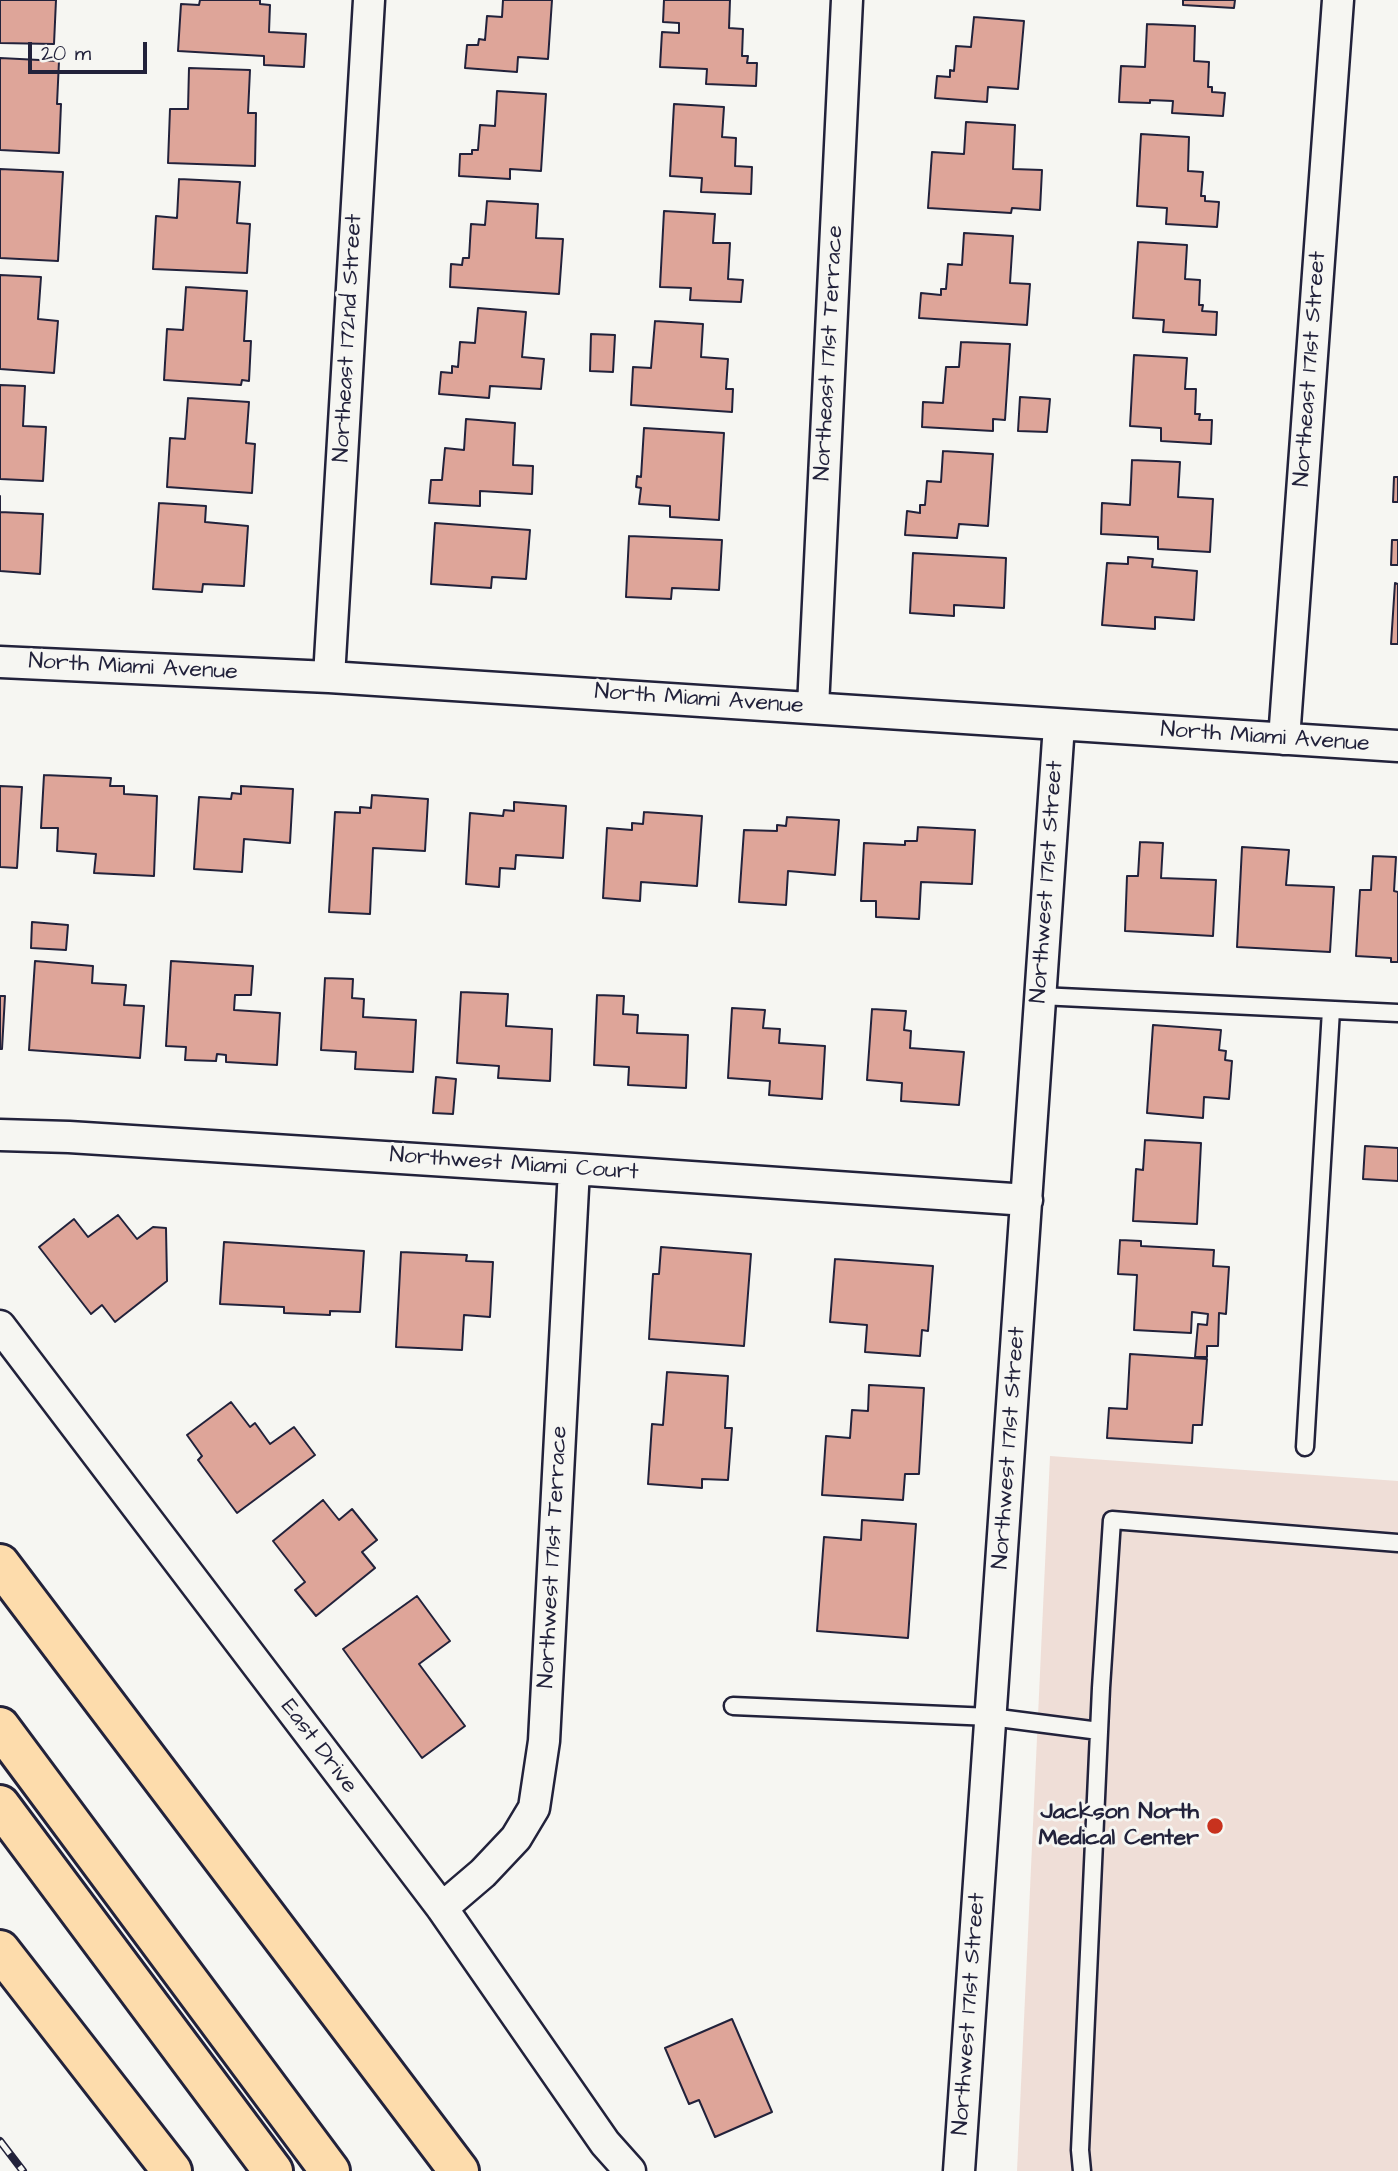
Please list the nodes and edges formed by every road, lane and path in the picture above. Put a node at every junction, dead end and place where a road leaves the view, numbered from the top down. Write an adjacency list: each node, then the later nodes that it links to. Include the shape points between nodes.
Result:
1 (369, 0): 5 (street, Northeast 172nd Street)
2 (847, 0): 6 (street, Northeast 171st Terrace)
3 (1338, 0): 8 (street, Northeast 171st Street)
4 (0, 662): 5 (street, North Miami Avenue)
5 (329, 677): 6 (street, North Miami Avenue)
6 (813, 707): 7 (street, North Miami Avenue)
7 (1059, 725): 8 (street, North Miami Avenue); 10 (street, Northwest 171st Street)
8 (1284, 739): 9 (street, North Miami Avenue)
9 (1398, 746)
10 (1041, 996): 11 (lane); 15 (street, Northwest 171st Street)
11 (1331, 1010): 12 (lane); 17 (lane)
12 (1398, 1013)
13 (0, 1135): 14 (street, Northwest Miami Court)
14 (574, 1169): 15 (street, Northwest Miami Court); 25 (street, Northwest 171st Terrace, via 545,1727 534,1808 516,1838)
15 (1027, 1200): 21 (street, Northwest 171st Street)
16 (0, 1326): 25 (street, East Drive)
17 (1305, 1447)
18 (1398, 1544): 23 (lane, via 1112,1520)
19 (0, 1564): 30 (highway)
20 (733, 1706): 21 (lane)
21 (990, 1717): 23 (lane); 32 (street, Northwest 171st Street)
22 (0, 1727): 29 (highway)
23 (1099, 1731): 33 (lane)
24 (0, 1805): 27 (highway)
25 (442, 1908): 31 (street, East Drive, via 605,2143)
26 (0, 1950): 28 (highway)
27 (269, 2164)
28 (172, 2171)
29 (330, 2171)
30 (459, 2171)
31 (630, 2171)
32 (959, 2171)
33 (1082, 2171)

